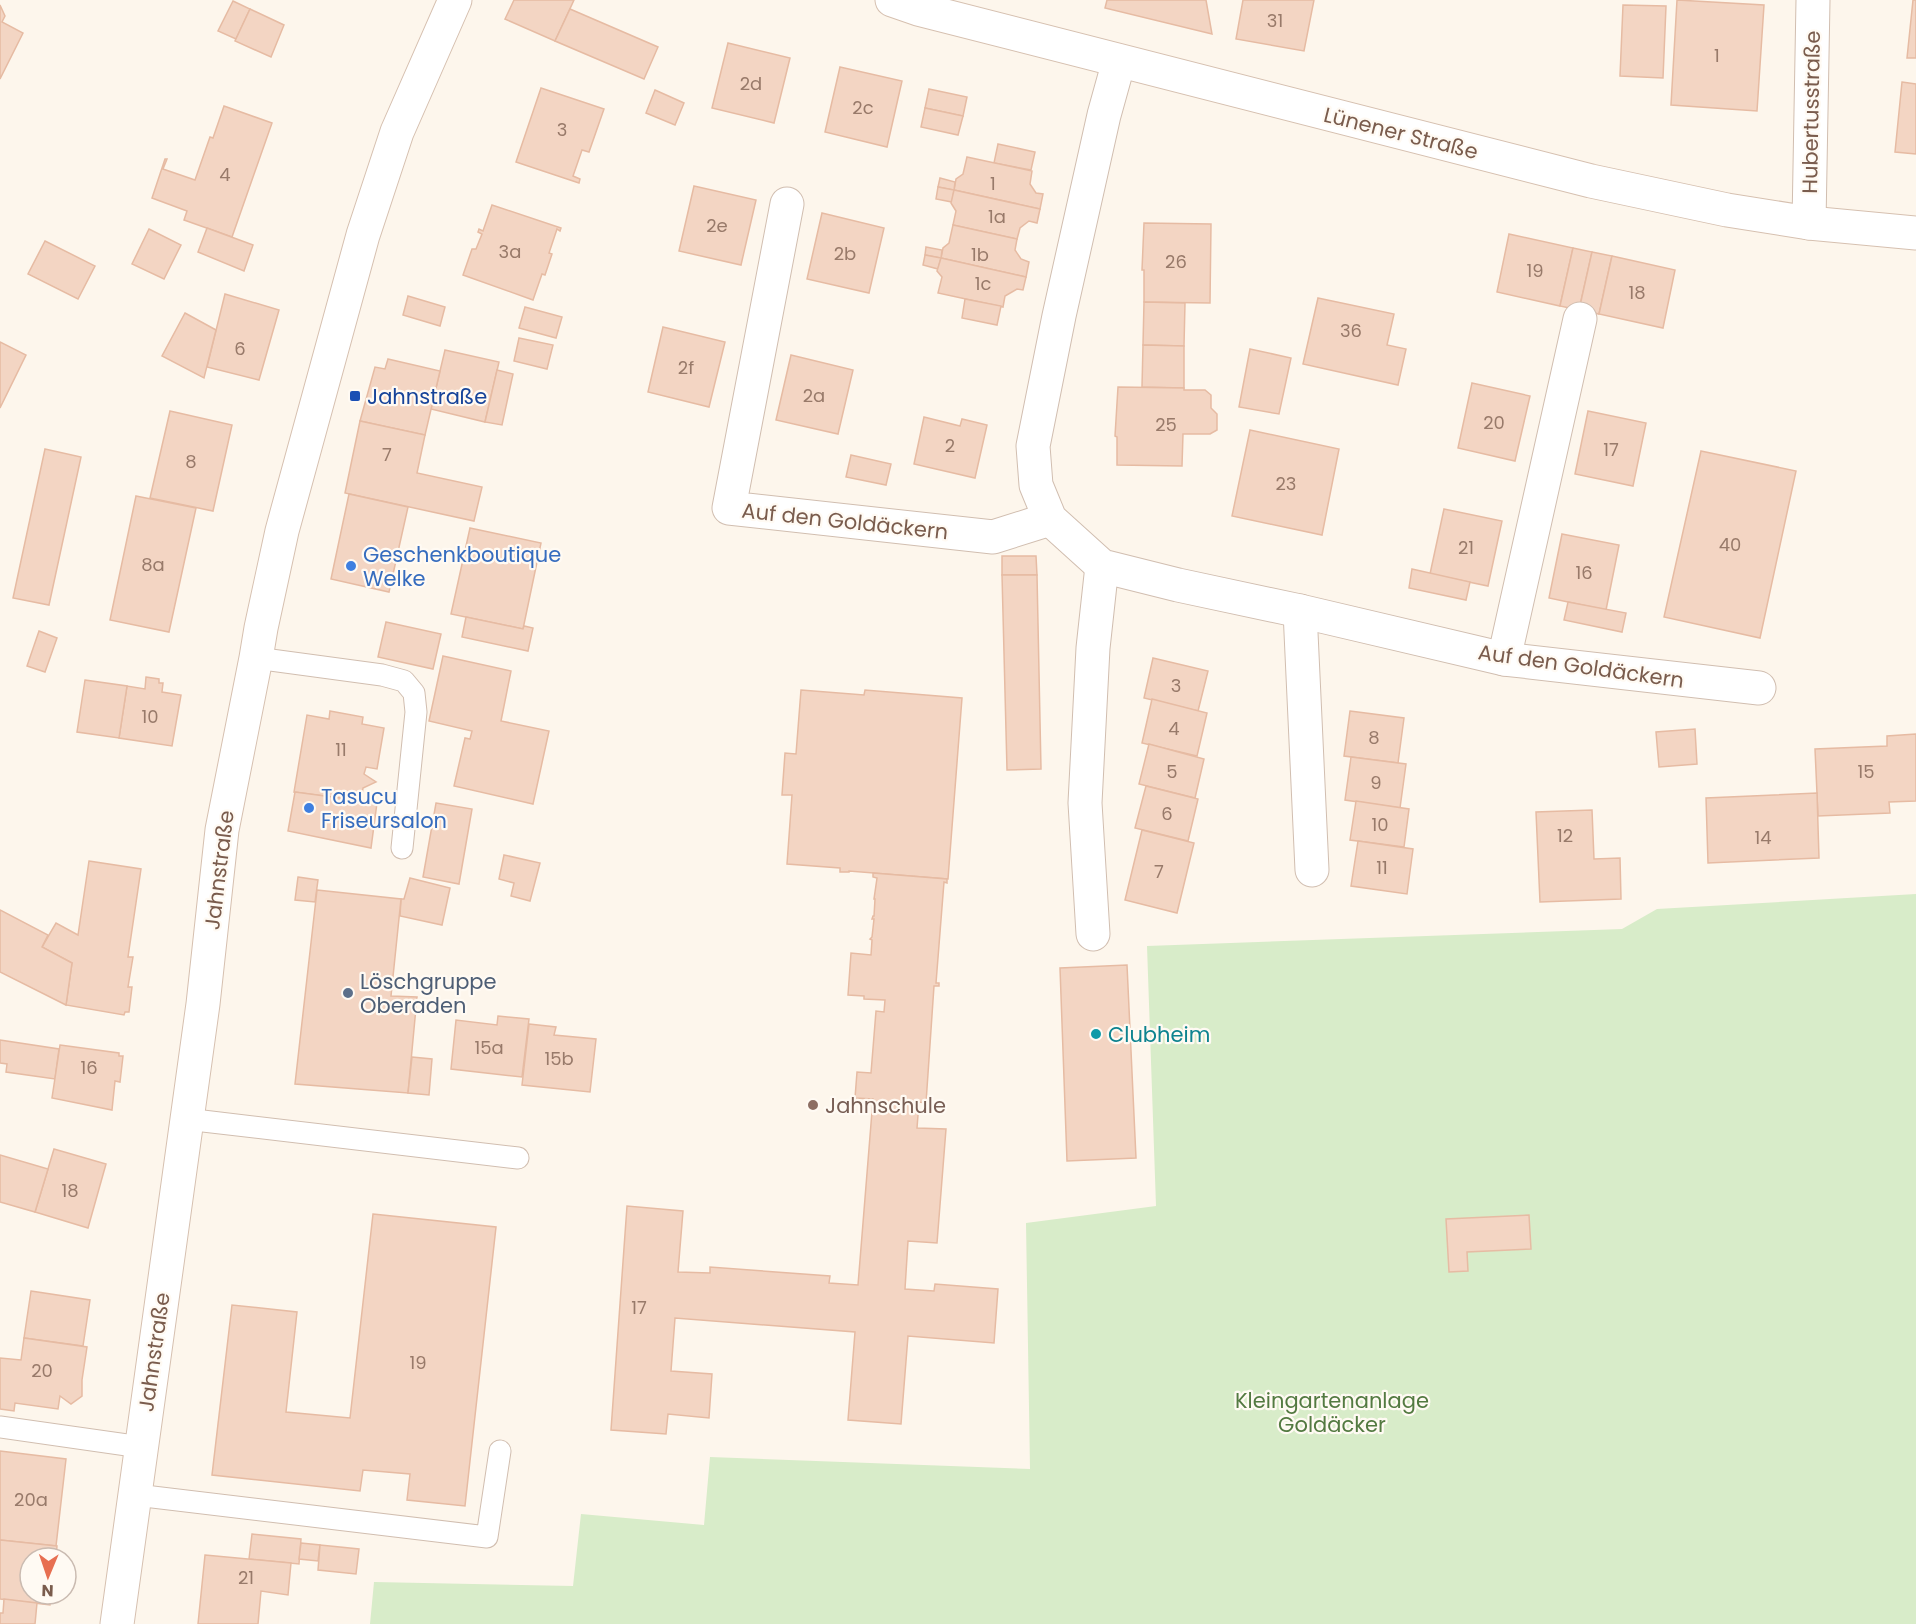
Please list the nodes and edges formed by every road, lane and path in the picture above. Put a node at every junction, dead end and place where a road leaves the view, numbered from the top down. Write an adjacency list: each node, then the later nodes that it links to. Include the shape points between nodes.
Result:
1 (455, 0): 12 (street, Jahnstraße, via 397,132 363,235 282,531)
2 (892, 0): 4 (street, Lünener Straße)
3 (1813, 0): 6 (street, Hubertusstraße)
4 (1119, 61): 6 (street, Lünener Straße, via 1591,181); 9 (street, Auf den Goldäckern, via 1033,446 1036,485)
5 (787, 204): 9 (street, Auf den Goldäckern, via 729,508 993,537)
6 (1809, 223): 7 (street, Lünener Straße)
7 (1916, 233)
8 (1580, 319): 13 (street)
9 (1050, 519): 10 (street, Auf den Goldäckern)
10 (1102, 566): 11 (street, Auf den Goldäckern); 17 (street, via 1093,648 1085,803)
11 (1300, 611): 13 (street, Auf den Goldäckern); 16 (street)
12 (256, 658): 15 (lane, via 382,675 404,681 414,693 416,712); 18 (street, Jahnstraße, via 222,830)
13 (1504, 659): 14 (street, Auf den Goldäckern)
14 (1759, 688)
15 (402, 848)
16 (1312, 870)
17 (1093, 934)
18 (186, 1119): 19 (lane); 21 (street, Jahnstraße)
19 (518, 1158)
20 (0, 1427): 21 (lane)
21 (141, 1447): 23 (street, Jahnstraße)
22 (500, 1451): 23 (lane, via 487,1537)
23 (136, 1495): 24 (street, Jahnstraße)
24 (117, 1624)

